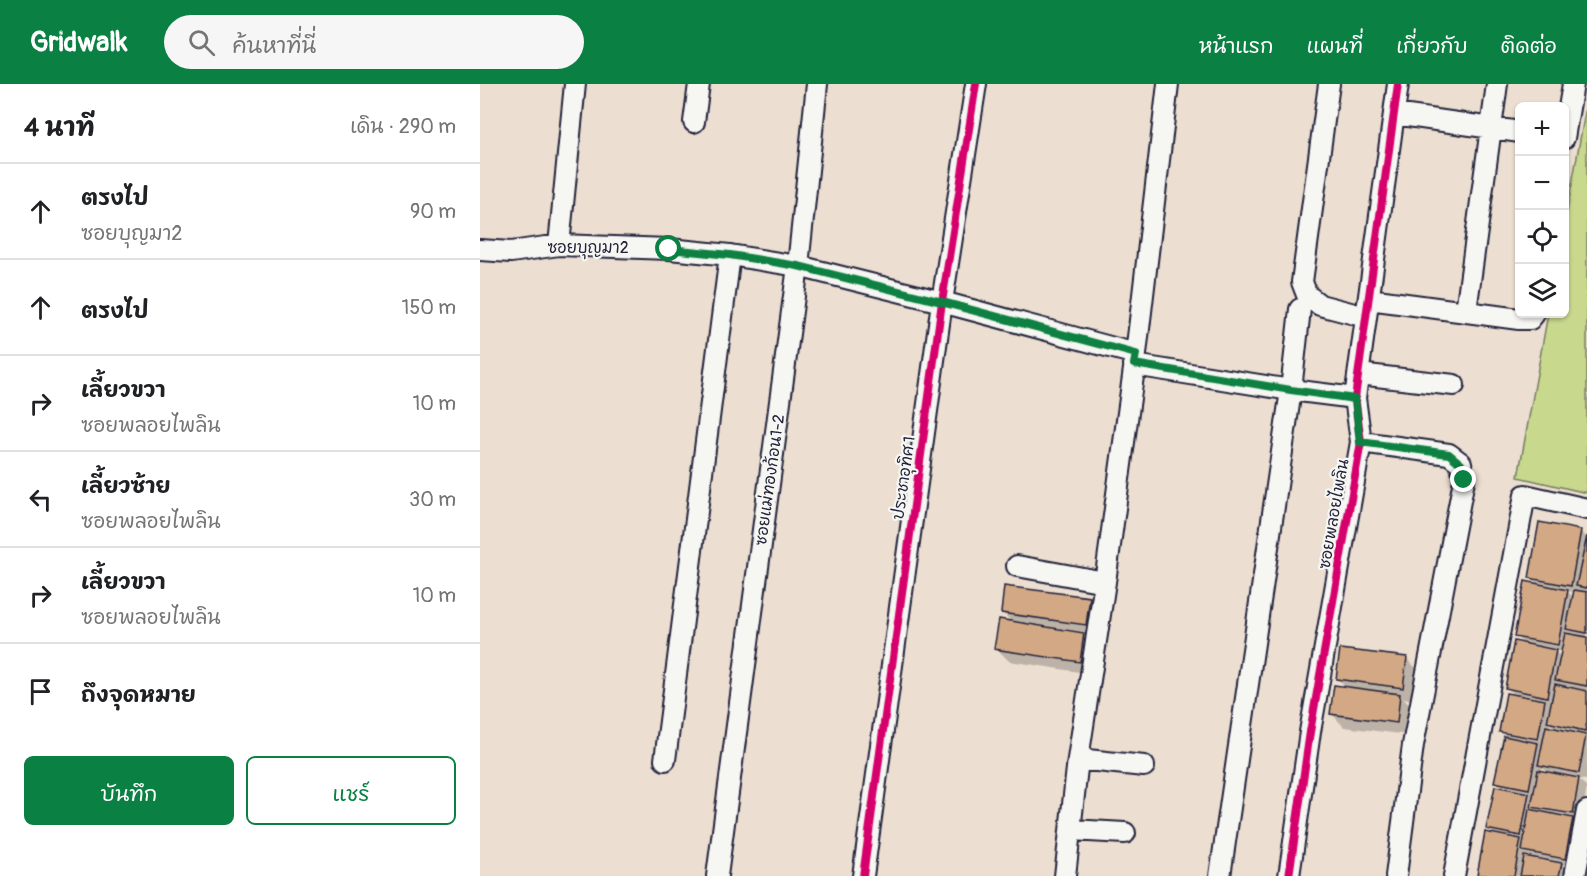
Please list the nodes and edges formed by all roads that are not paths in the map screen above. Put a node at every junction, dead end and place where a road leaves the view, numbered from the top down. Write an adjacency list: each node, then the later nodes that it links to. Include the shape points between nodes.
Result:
1 (575, 84): 15 (street)
2 (699, 84): 12 (street)
3 (817, 84): 18 (street, ซอยแม่ทองก้อน1-2)
4 (976, 84): 19 (street, ประชาอุทิศ 1)
5 (1168, 84): 24 (street)
6 (1329, 84): 20 (street, via 1302,282 1307,295 1320,305)
7 (1398, 84): 11 (street, ซอยพลอยไพลิน)
8 (1497, 84): 13 (street)
9 (1573, 84): 10 (street)
10 (1569, 108)
11 (1394, 114): 13 (street); 20 (street, ซอยพลอยไพลิน)
12 (694, 122)
13 (1491, 128): 14 (street); 22 (street)
14 (1515, 131)
15 (559, 245): 16 (street, ซอยบุญมา2, via 511,252); 17 (street, ซอยบุญมา2)
16 (480, 250)
17 (730, 255): 18 (street, ซอยบุญมา2); 33 (street)
18 (798, 266): 19 (street, ซอยบุญมา2); 39 (street, ซอยแม่ทองก้อน1-2)
19 (942, 302): 24 (street, ซอยบุญมา2); 40 (street, ประชาอุทิศ 1)
20 (1367, 308): 22 (street); 25 (street, ซอยพลอยไพลิน)
21 (1300, 309): 27 (street)
22 (1466, 311): 23 (street)
23 (1531, 318)
24 (1135, 359): 27 (street, ซอยบุญมา2); 32 (street)
25 (1359, 374): 26 (street); 28 (street, ซอยพลอยไพลิน)
26 (1454, 385)
27 (1291, 390): 28 (street, ซอยบุญมา2); 42 (street)
28 (1355, 399): 29 (street, ซอยพลอยไพลิน)
29 (1360, 442): 43 (street, ซอยพลอยไพลิน); 44 (street, ซอยพลอยไพลิน, via 1449,454 1461,464 1464,480 1413,745)
30 (1587, 509): 45 (street, via 1525,495)
31 (1017, 566): 32 (street)
32 (1105, 582): 34 (street)
33 (665, 759)
34 (1078, 759): 35 (street); 37 (street)
35 (1144, 766)
36 (1587, 811): 46 (street)
37 (1071, 830): 38 (street); 41 (street)
38 (1125, 833)
39 (717, 876)
40 (863, 876)
41 (1065, 876)
42 (1220, 876)
43 (1289, 876)
44 (1396, 876)
45 (1454, 876)
46 (1575, 876)

